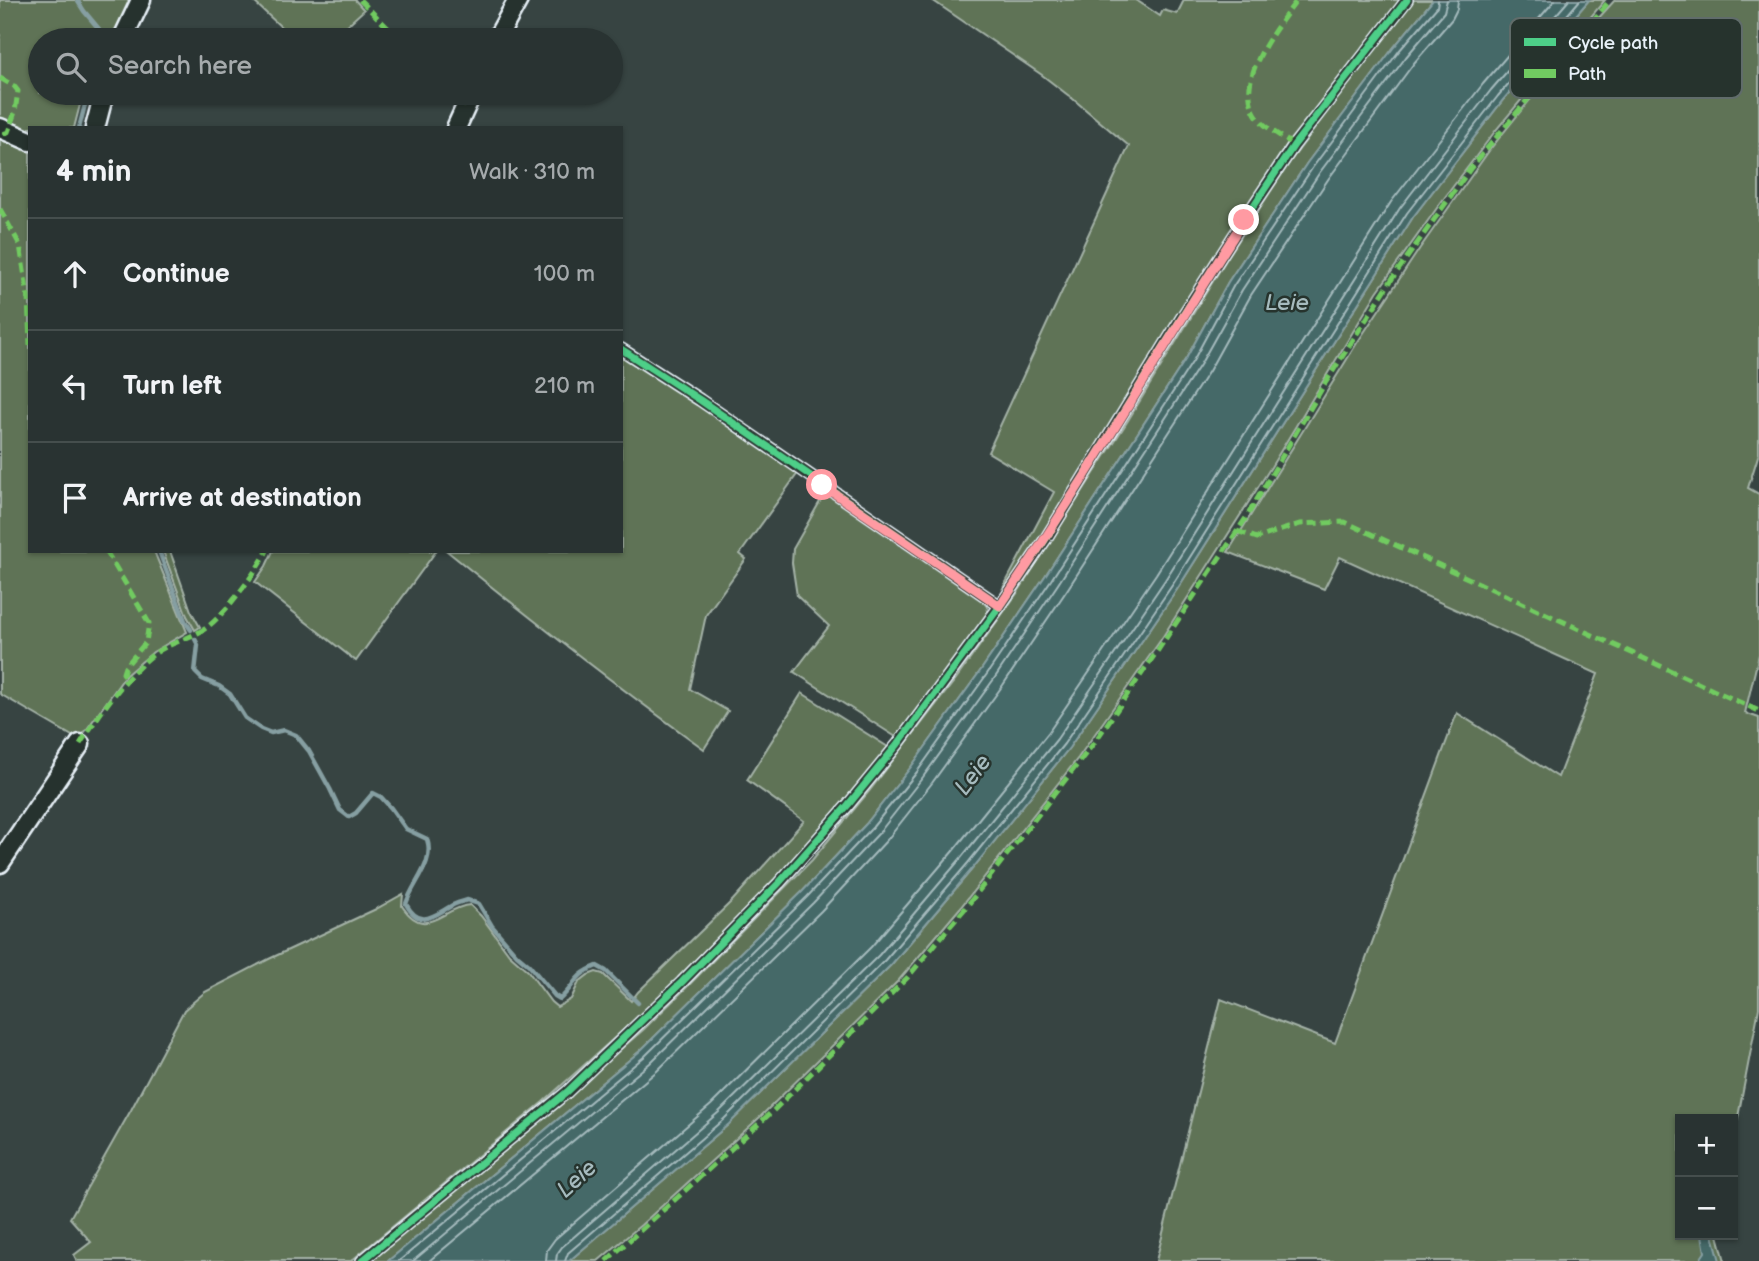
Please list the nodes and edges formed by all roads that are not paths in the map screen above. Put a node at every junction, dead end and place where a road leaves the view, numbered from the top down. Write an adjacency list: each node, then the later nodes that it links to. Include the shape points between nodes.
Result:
1 (141, 0): 4 (street)
2 (519, 0): 5 (street)
3 (1407, 0): 13 (lane, via 1265,188)
4 (128, 28)
5 (503, 28)
6 (101, 105): 8 (street)
7 (467, 105): 9 (street)
8 (96, 126)
9 (457, 126)
10 (0, 128): 11 (street)
11 (28, 140)
12 (623, 350): 13 (lane)
13 (1000, 606): 16 (lane, via 898,744 750,913 567,1092)
14 (80, 744): 15 (street)
15 (0, 863)
16 (362, 1261)

